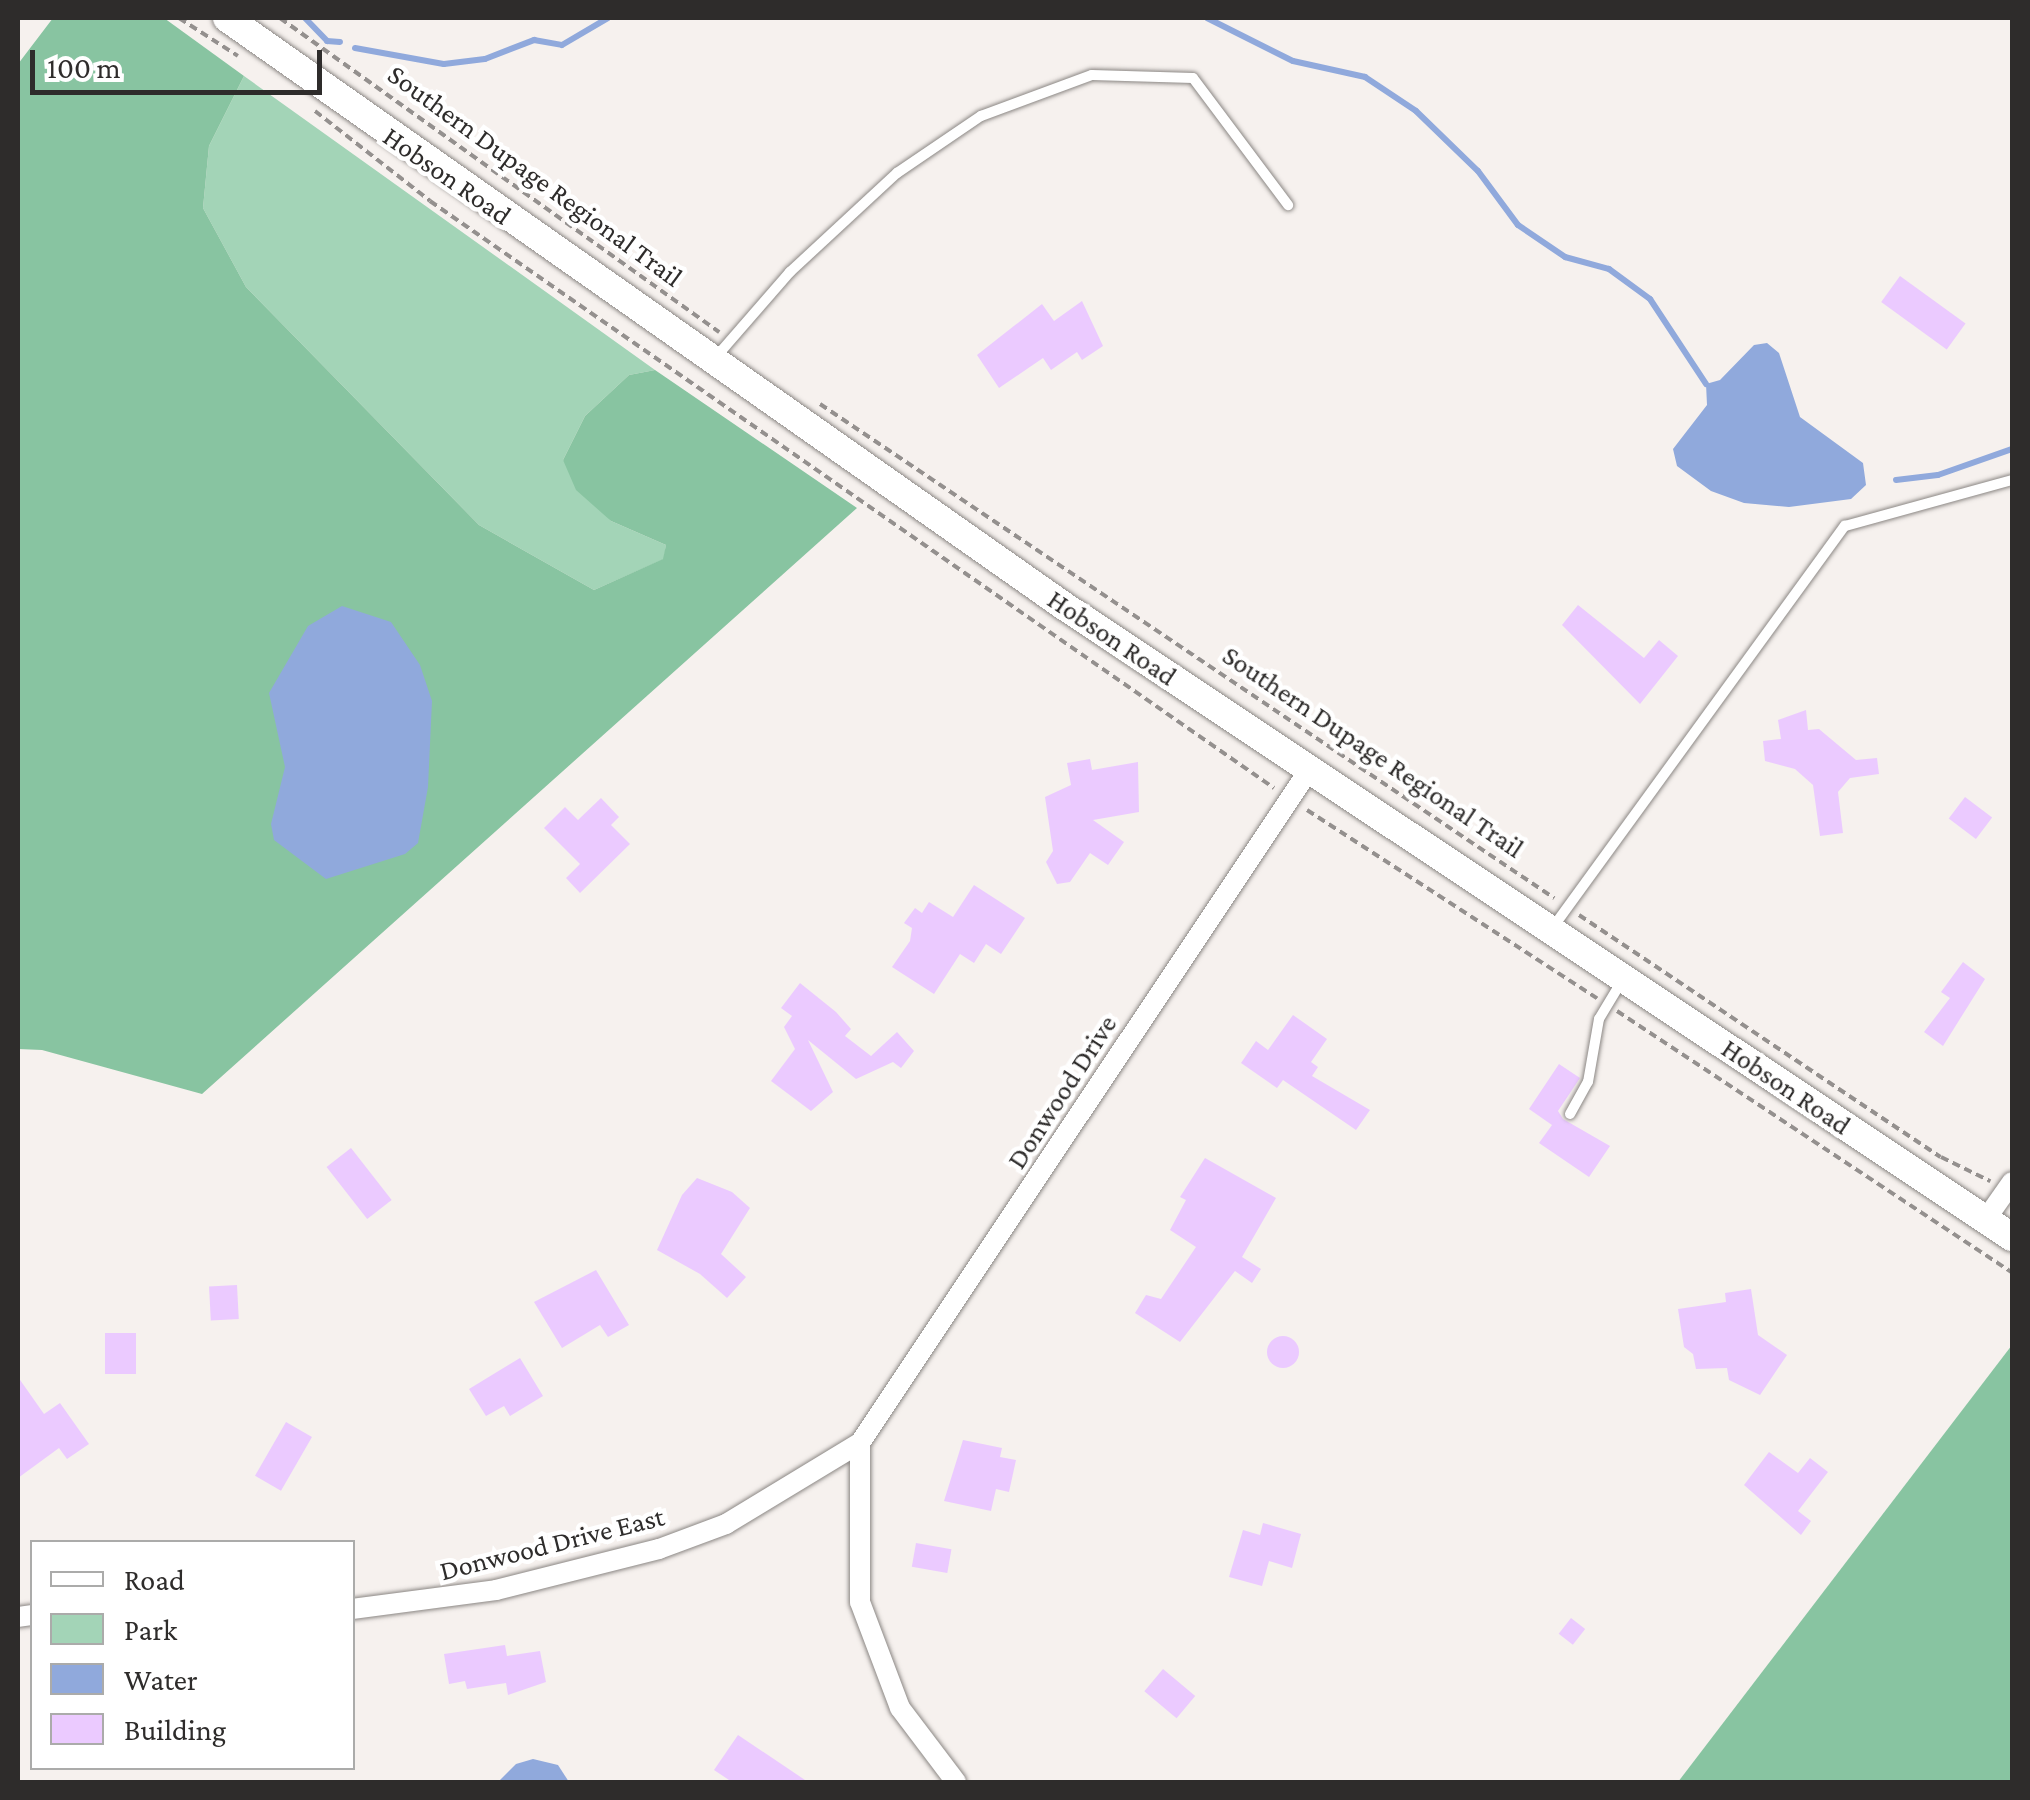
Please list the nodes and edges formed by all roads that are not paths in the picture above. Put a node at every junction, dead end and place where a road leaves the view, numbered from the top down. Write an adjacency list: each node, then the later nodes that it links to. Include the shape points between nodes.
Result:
1 (227, 18): 3 (main road, Hobson Road)
2 (1288, 205): 3 (lane, via 1193,78 1092,74 981,116 898,173 790,272)
3 (712, 361): 5 (main road, Hobson Road)
4 (2012, 480): 6 (lane, via 1845,526)
5 (1309, 770): 6 (main road, Hobson Road); 12 (street, Donwood Drive)
6 (1551, 931): 7 (main road, Hobson Road)
7 (1624, 979): 8 (lane, via 1606,1004 1588,1082); 10 (main road, Hobson Road)
8 (1570, 1114)
9 (2002, 1182): 10 (street)
10 (1986, 1220): 11 (main road, Hobson Road)
11 (2012, 1237)
12 (860, 1443): 13 (street, Donwood Drive East, via 726,1524 659,1549 496,1590); 14 (street, via 860,1602 900,1708)
13 (355, 1609)
14 (956, 1782)

